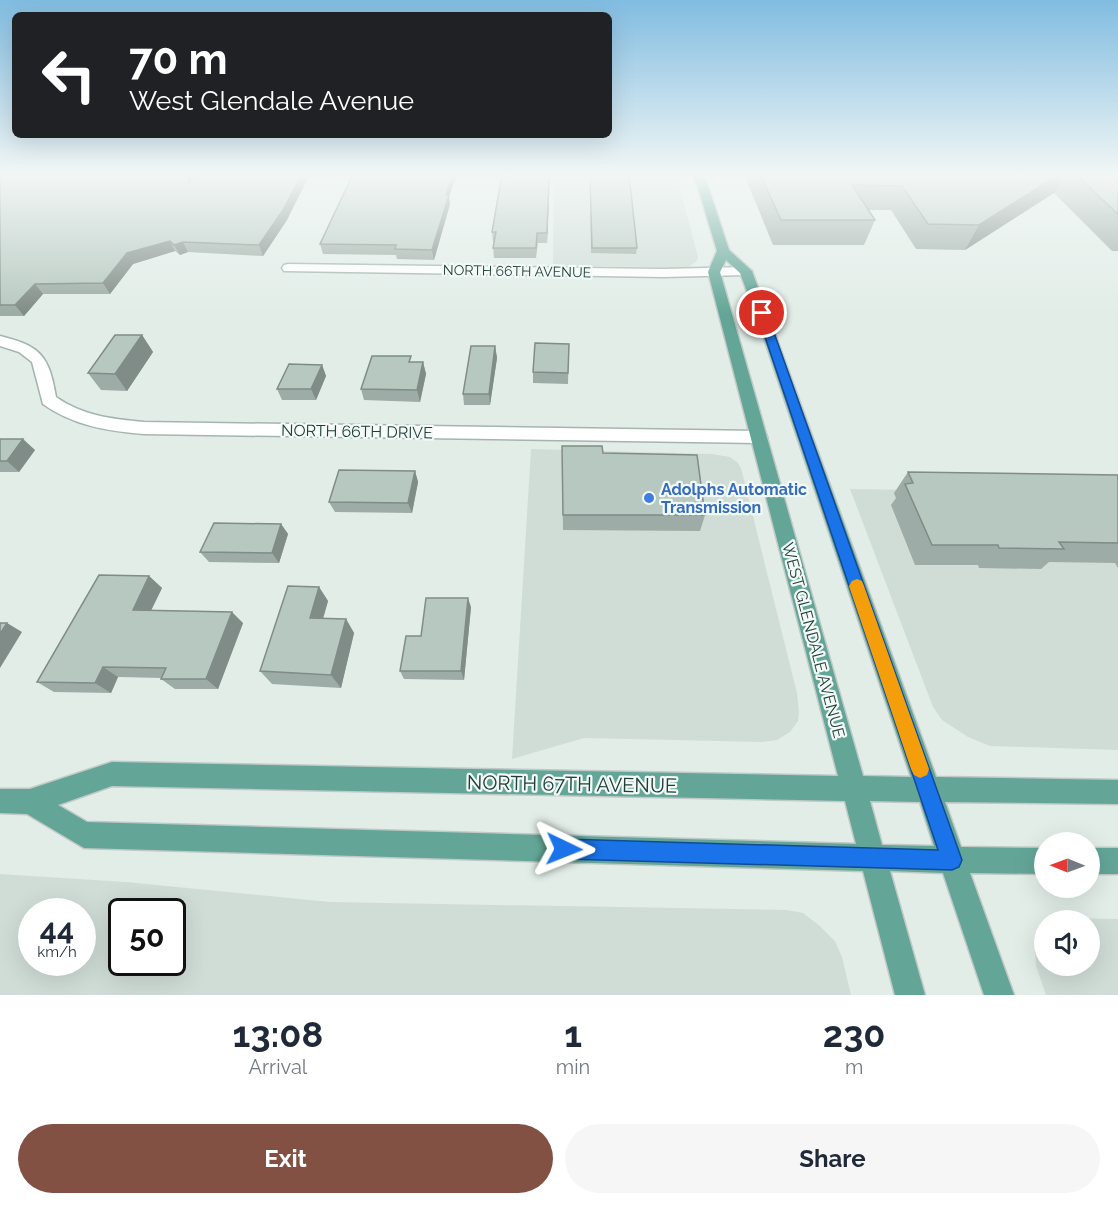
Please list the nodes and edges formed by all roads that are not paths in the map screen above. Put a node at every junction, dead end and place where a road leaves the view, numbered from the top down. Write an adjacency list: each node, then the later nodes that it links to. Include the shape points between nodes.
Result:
1 (713, 220): 2 (main road)
2 (723, 251): 4 (main road); 5 (main road)
3 (288, 268): 5 (street, NORTH 66TH AVENUE)
4 (746, 271): 5 (street, NORTH 66TH AVENUE); 9 (main road)
5 (714, 272): 7 (main road, WEST GLENDALE AVENUE)
6 (0, 341): 7 (street, NORTH 66TH DRIVE, via 26,347 37,356 43,364 49,400 68,414 100,424 144,428)
7 (759, 437): 8 (main road, WEST GLENDALE AVENUE)
8 (854, 789): 9 (main road, NORTH 67TH AVENUE); 12 (main road, NORTH 67TH AVENUE, via 112,774); 13 (main road, WEST GLENDALE AVENUE)
9 (927, 790): 10 (main road, NORTH 67TH AVENUE); 14 (main road)
10 (1118, 792)
11 (0, 801): 12 (main road, NORTH 67TH AVENUE)
12 (30, 802): 13 (main road, NORTH 67TH AVENUE, via 84,835)
13 (872, 858): 14 (main road, NORTH 67TH AVENUE); 18 (main road, WEST GLENDALE AVENUE)
14 (952, 860): 15 (main road, NORTH 67TH AVENUE); 19 (main road)
15 (1034, 861)
16 (1100, 861): 17 (main road)
17 (1118, 861)
18 (910, 995)
19 (999, 995)

